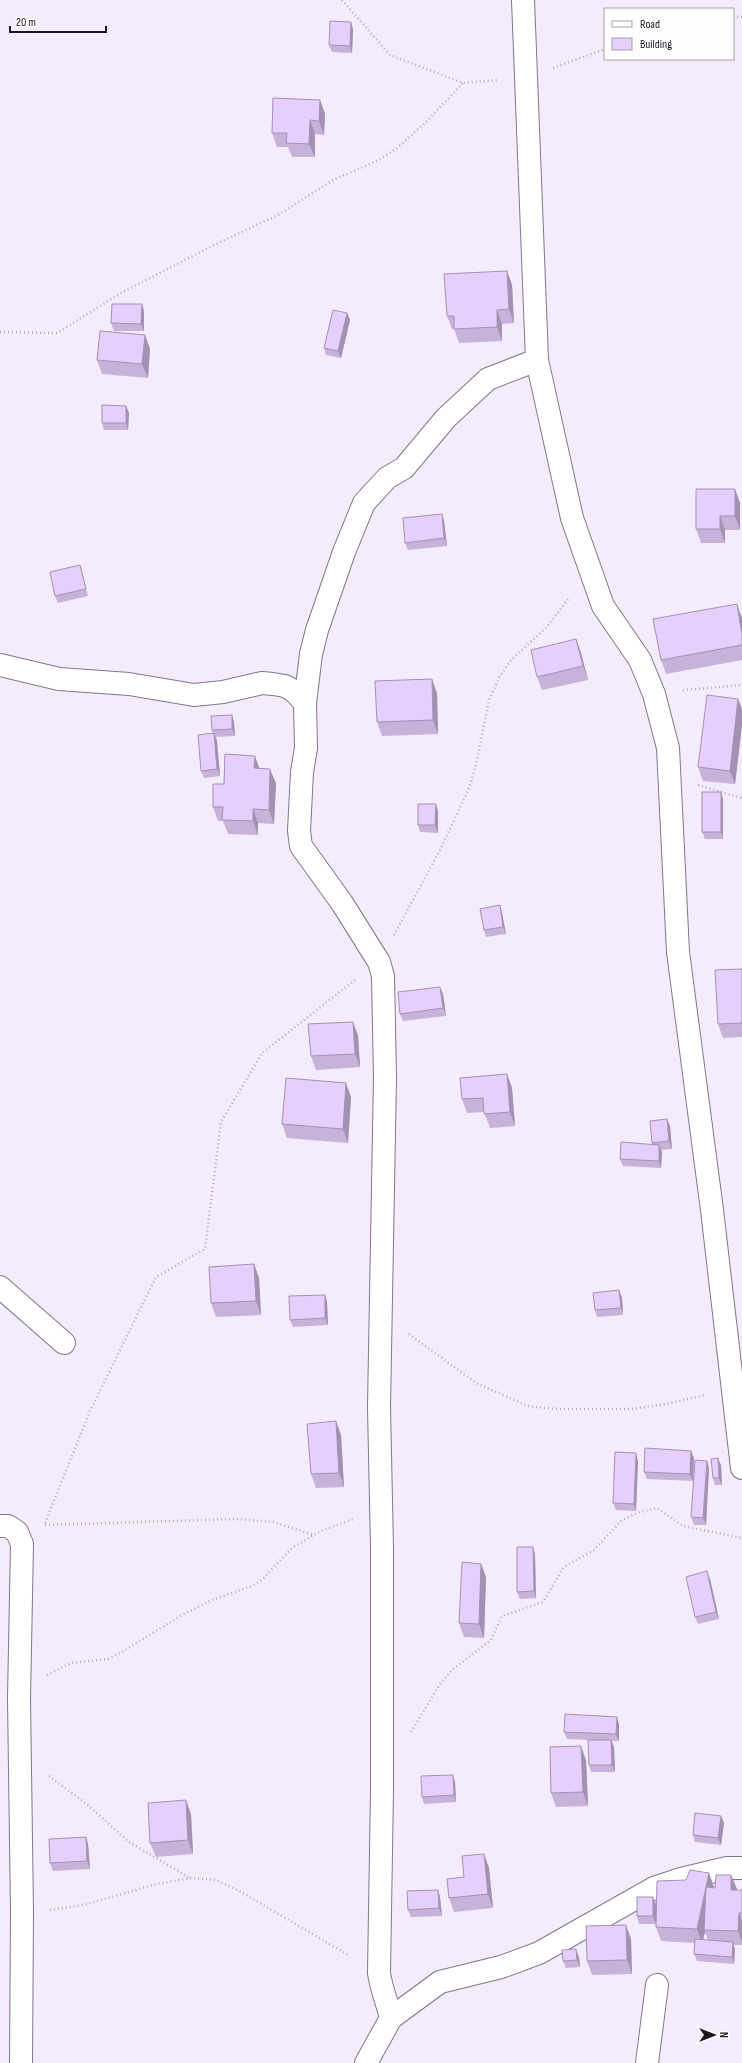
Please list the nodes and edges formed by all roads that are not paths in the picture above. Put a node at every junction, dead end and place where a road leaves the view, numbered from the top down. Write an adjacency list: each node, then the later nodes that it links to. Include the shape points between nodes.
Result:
1 (524, 0): 2 (street)
2 (537, 360): 4 (street, via 488,379 446,418 404,468 386,478 364,503 317,630 311,654); 7 (street, via 572,518 603,606 640,660 654,694 668,748 678,952)
3 (0, 665): 4 (street, via 59,679 129,684 194,695 223,692 262,683 273,684 294,691)
4 (305, 703): 11 (street, via 306,748 298,831 301,846 342,903 378,962 383,976 385,1006 378,1407 382,1790 378,1973)
5 (0, 1287): 6 (street)
6 (64, 1342)
7 (742, 1468)
8 (0, 1526): 12 (street, via 8,1526 17,1532 22,1544 19,1699)
9 (742, 1868): 11 (street, via 728,1868 696,1875 654,1888 539,1953 501,1967 440,1982)
10 (657, 1985): 14 (street)
11 (391, 2018): 13 (street)
12 (21, 2063)
13 (366, 2063)
14 (647, 2063)

